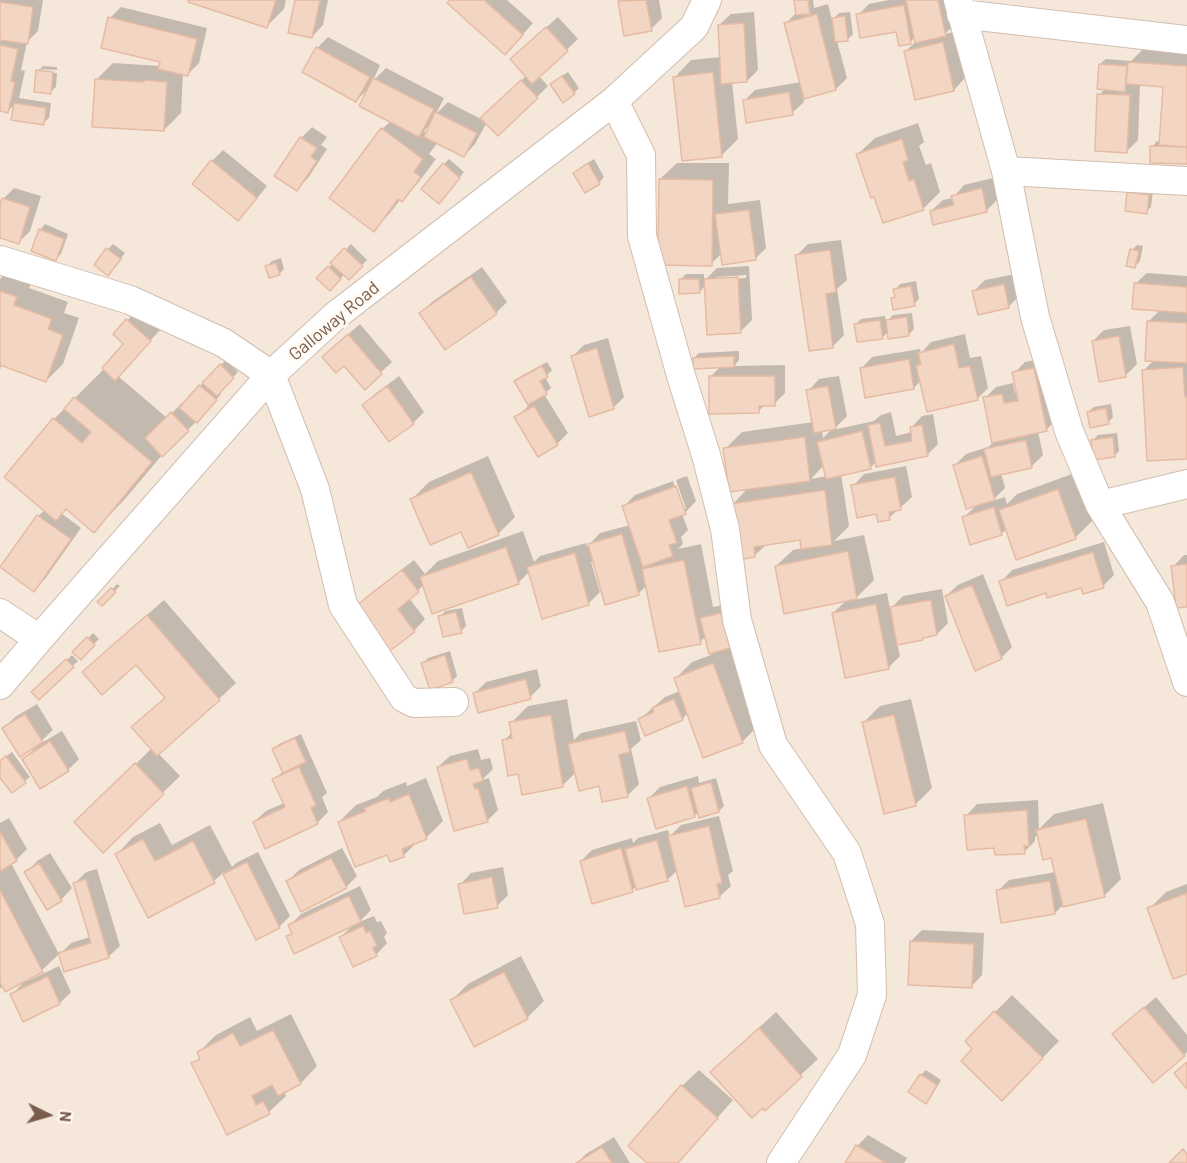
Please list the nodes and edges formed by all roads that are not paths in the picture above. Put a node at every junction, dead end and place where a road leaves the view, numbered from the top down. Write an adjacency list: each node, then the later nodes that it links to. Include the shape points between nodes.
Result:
1 (707, 0): 4 (street, Galloway Road, via 694,27)
2 (959, 7): 3 (street); 5 (street)
3 (1187, 40)
4 (614, 101): 8 (street, Galloway Road, via 335,316); 16 (street, via 641,155 642,236 706,455 725,529 737,620 773,745 847,853 870,924 872,995 852,1055)
5 (1006, 171): 6 (street); 10 (street, via 1035,317 1069,431)
6 (1187, 181)
7 (0, 260): 8 (street, via 130,300 224,343)
8 (271, 375): 12 (street, Galloway Road); 15 (street, via 315,489 343,605 404,698 414,703)
9 (1187, 484): 10 (street)
10 (1100, 505): 13 (street, via 1160,602)
11 (0, 613): 12 (street)
12 (39, 639): 14 (street, Galloway Road)
13 (1187, 682)
14 (0, 685)
15 (454, 702)
16 (782, 1163)

